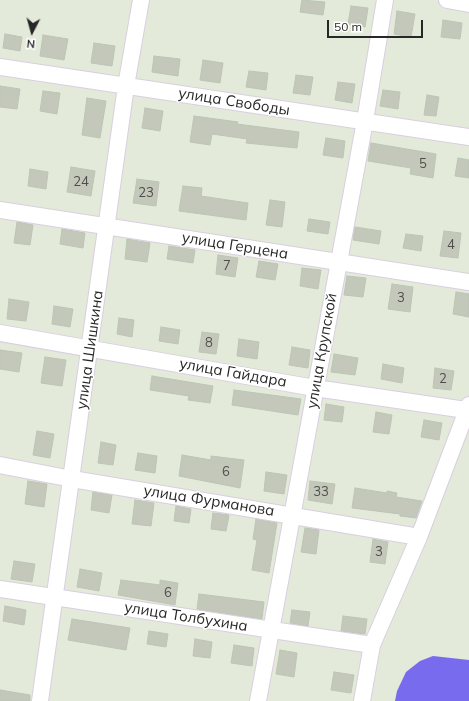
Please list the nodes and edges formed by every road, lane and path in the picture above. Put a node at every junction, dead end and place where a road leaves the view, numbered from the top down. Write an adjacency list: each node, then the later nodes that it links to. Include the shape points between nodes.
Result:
1 (141, 0): 6 (street, улица Шишкина)
2 (385, 0): 7 (street, улица Крупской)
3 (447, 0): 4 (street)
4 (469, 4)
5 (0, 67): 6 (street, улица Свободы)
6 (126, 86): 7 (street, улица Свободы); 10 (street, улица Шишкина)
7 (365, 122): 8 (street, улица Свободы); 11 (street, улица Крупской)
8 (469, 137)
9 (0, 210): 10 (street, улица Герцена)
10 (108, 226): 11 (street, улица Герцена); 14 (street, улица Шишкина)
11 (338, 262): 12 (street, улица Герцена); 15 (street, улица Крупской)
12 (469, 282)
13 (0, 333): 14 (street, улица Гайдара)
14 (90, 348): 15 (street, улица Гайдара); 18 (street, улица Шишкина)
15 (315, 388): 16 (street, улица Гайдара); 19 (street, улица Крупской)
16 (468, 407): 20 (street)
17 (0, 465): 18 (street, улица Фурманова)
18 (72, 479): 19 (street, улица Фурманова); 22 (street, улица Шишкина)
19 (292, 515): 20 (street, улица Фурманова); 23 (street, улица Крупской)
20 (419, 538): 24 (street)
21 (0, 589): 22 (street, улица Толбухина)
22 (55, 597): 23 (street, улица Толбухина); 25 (street, улица Шишкина)
23 (271, 630): 24 (street, улица Толбухина); 26 (street, улица Крупской)
24 (372, 645): 27 (street)
25 (40, 701)
26 (258, 701)
27 (362, 701)

